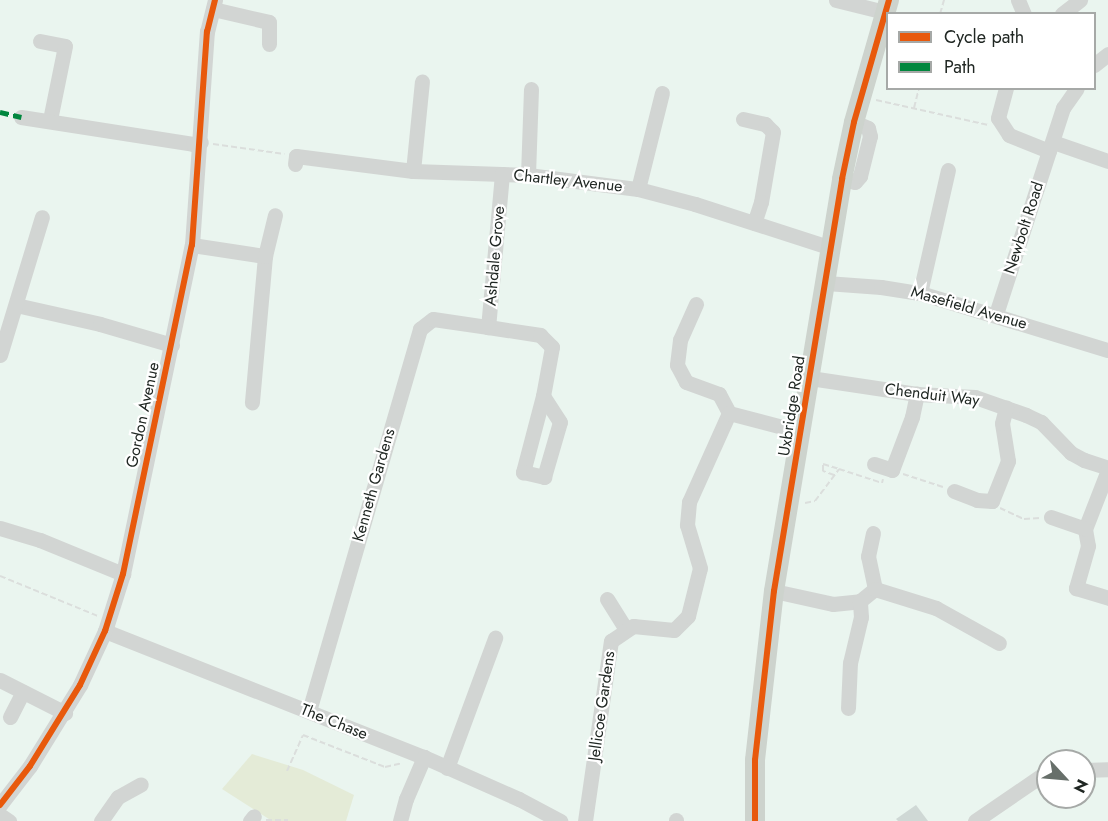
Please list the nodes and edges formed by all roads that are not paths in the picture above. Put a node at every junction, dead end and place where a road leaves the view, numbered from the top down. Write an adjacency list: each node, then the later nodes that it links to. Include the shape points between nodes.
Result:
1 (836, 0): 5 (street)
2 (1080, 0): 4 (street)
3 (214, 5): 7 (street, via 269,22); 18 (street, Gordon Avenue, via 207,32)
4 (1065, 12)
5 (886, 13): 31 (main road, Uxbridge Road, via 854,122)
6 (39, 40): 17 (street, via 65,46)
7 (269, 44)
8 (1108, 54): 9 (street)
9 (1096, 64)
10 (422, 81): 23 (street)
11 (531, 89): 25 (street)
12 (1005, 90): 19 (street, via 998,118 1009,135)
13 (1076, 90): 19 (street, Newbolt Road, via 1064,108)
14 (662, 93): 26 (street)
15 (21, 117): 17 (street)
16 (743, 119): 29 (street, via 765,124 773,132)
17 (50, 120): 18 (street, via 192,144)
18 (201, 142): 30 (street, Gordon Avenue)
19 (1051, 147): 21 (street); 37 (street, Newbolt Road)
20 (296, 160): 23 (street, Chartley Avenue)
21 (1108, 161)
22 (948, 170): 34 (street)
23 (414, 171): 24 (street, Chartley Avenue)
24 (502, 174): 25 (street, Chartley Avenue); 38 (street, Ashdale Grove)
25 (528, 175): 26 (street, Chartley Avenue)
26 (638, 189): 29 (street, Chartley Avenue)
27 (275, 215): 32 (street)
28 (42, 217): 36 (street)
29 (754, 223): 31 (street, Chartley Avenue)
30 (192, 245): 32 (street); 39 (street, Gordon Avenue)
31 (831, 248): 33 (main road, Uxbridge Road)
32 (265, 256): 45 (street)
33 (826, 283): 34 (street, Masefield Avenue); 42 (main road, Uxbridge Road)
34 (920, 293): 37 (street, Masefield Avenue)
35 (696, 304): 47 (street, via 680,340 676,365 686,382 719,394)
36 (16, 305): 39 (street); 41 (street)
37 (996, 314): 40 (street, Masefield Avenue)
38 (488, 327): 44 (street, Ashdale Grove, via 540,334 552,347); 69 (street, Kenneth Gardens, via 433,319 420,329)
39 (172, 345): 56 (street, Gordon Avenue)
40 (1108, 350)
41 (0, 355)
42 (810, 378): 43 (street, Chenduit Way); 48 (main road, Uxbridge Road)
43 (917, 394): 46 (street, Chenduit Way, via 975,397); 49 (street, via 912,417)
44 (543, 396)
45 (252, 402)
46 (1006, 408): 50 (street, Chenduit Way, via 1041,422 1071,453); 51 (street, via 1002,423 1008,461 992,501)
47 (729, 413): 48 (street); 63 (street, Jellicoe Gardens, via 689,502 687,525 700,568 688,616 674,630 633,626)
48 (802, 432): 58 (main road, Uxbridge Road)
49 (884, 467)
50 (1108, 469): 54 (street)
51 (954, 491)
52 (1052, 517): 54 (street)
53 (0, 528): 56 (street)
54 (1085, 529): 59 (street, via 1088,546 1076,588)
55 (873, 533): 57 (street, via 868,556)
56 (123, 574): 62 (street, Gordon Avenue)
57 (875, 589): 61 (street); 65 (street, via 936,608)
58 (774, 591): 61 (street, via 833,604); 83 (main road, Uxbridge Road, via 755,760)
59 (1108, 598)
60 (607, 599): 63 (street)
61 (860, 601): 68 (street, via 861,617 850,663)
62 (106, 626): 69 (street, The Chase); 70 (street, Gordon Avenue)
63 (626, 630): 82 (street, Jellicoe Gardens, via 611,641)
64 (495, 638): 73 (street)
65 (999, 643)
66 (0, 680): 67 (street)
67 (23, 692): 70 (street); 71 (street)
68 (848, 708)
69 (309, 711): 72 (street, The Chase)
70 (65, 712): 76 (street, Gordon Avenue)
71 (10, 717)
72 (424, 757): 73 (street, The Chase); 80 (street)
73 (447, 768): 81 (street, The Chase)
74 (1036, 779): 84 (street)
75 (141, 784): 79 (street, via 118,797)
76 (0, 805)
77 (0, 815): 78 (street)
78 (9, 821)
79 (101, 821)
80 (400, 821)
81 (560, 821)
82 (585, 821)
83 (755, 821)
84 (975, 821)

